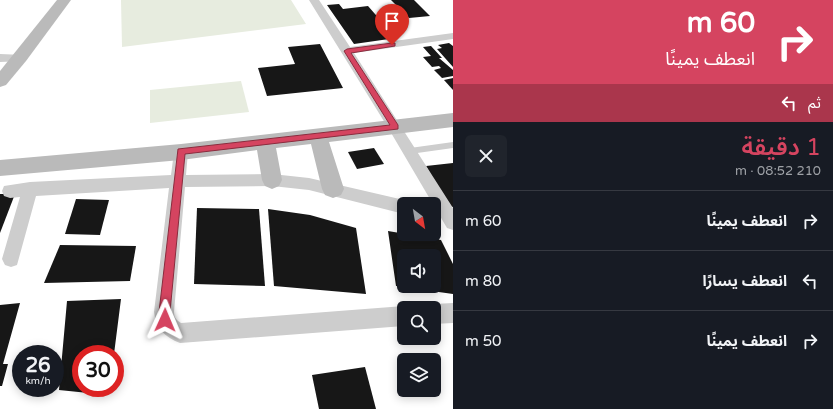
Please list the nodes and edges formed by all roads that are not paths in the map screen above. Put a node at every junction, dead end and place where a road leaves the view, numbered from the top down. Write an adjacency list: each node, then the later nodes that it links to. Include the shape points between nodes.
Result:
1 (64, 0): 6 (street)
2 (314, 0): 4 (street)
3 (453, 36): 4 (street)
4 (347, 51): 9 (street)
5 (0, 58): 6 (street)
6 (20, 58): 7 (street)
7 (0, 81)
8 (453, 120): 9 (street)
9 (395, 127): 10 (street); 13 (street)
10 (318, 136): 11 (street); 19 (street)
11 (265, 142): 14 (street); 16 (street)
12 (453, 145): 13 (lane)
13 (410, 151): 23 (street)
14 (181, 152): 15 (street); 17 (street)
15 (0, 168)
16 (272, 180): 17 (street); 19 (street)
17 (178, 181): 18 (street); 27 (street, via 164,312 165,320 174,331 180,333)
18 (30, 189): 20 (street); 24 (street)
19 (333, 189): 21 (street)
20 (10, 191)
21 (397, 205)
22 (441, 217): 23 (street)
23 (452, 221)
24 (11, 258)
25 (453, 313): 26 (street)
26 (441, 314)
27 (397, 317)

